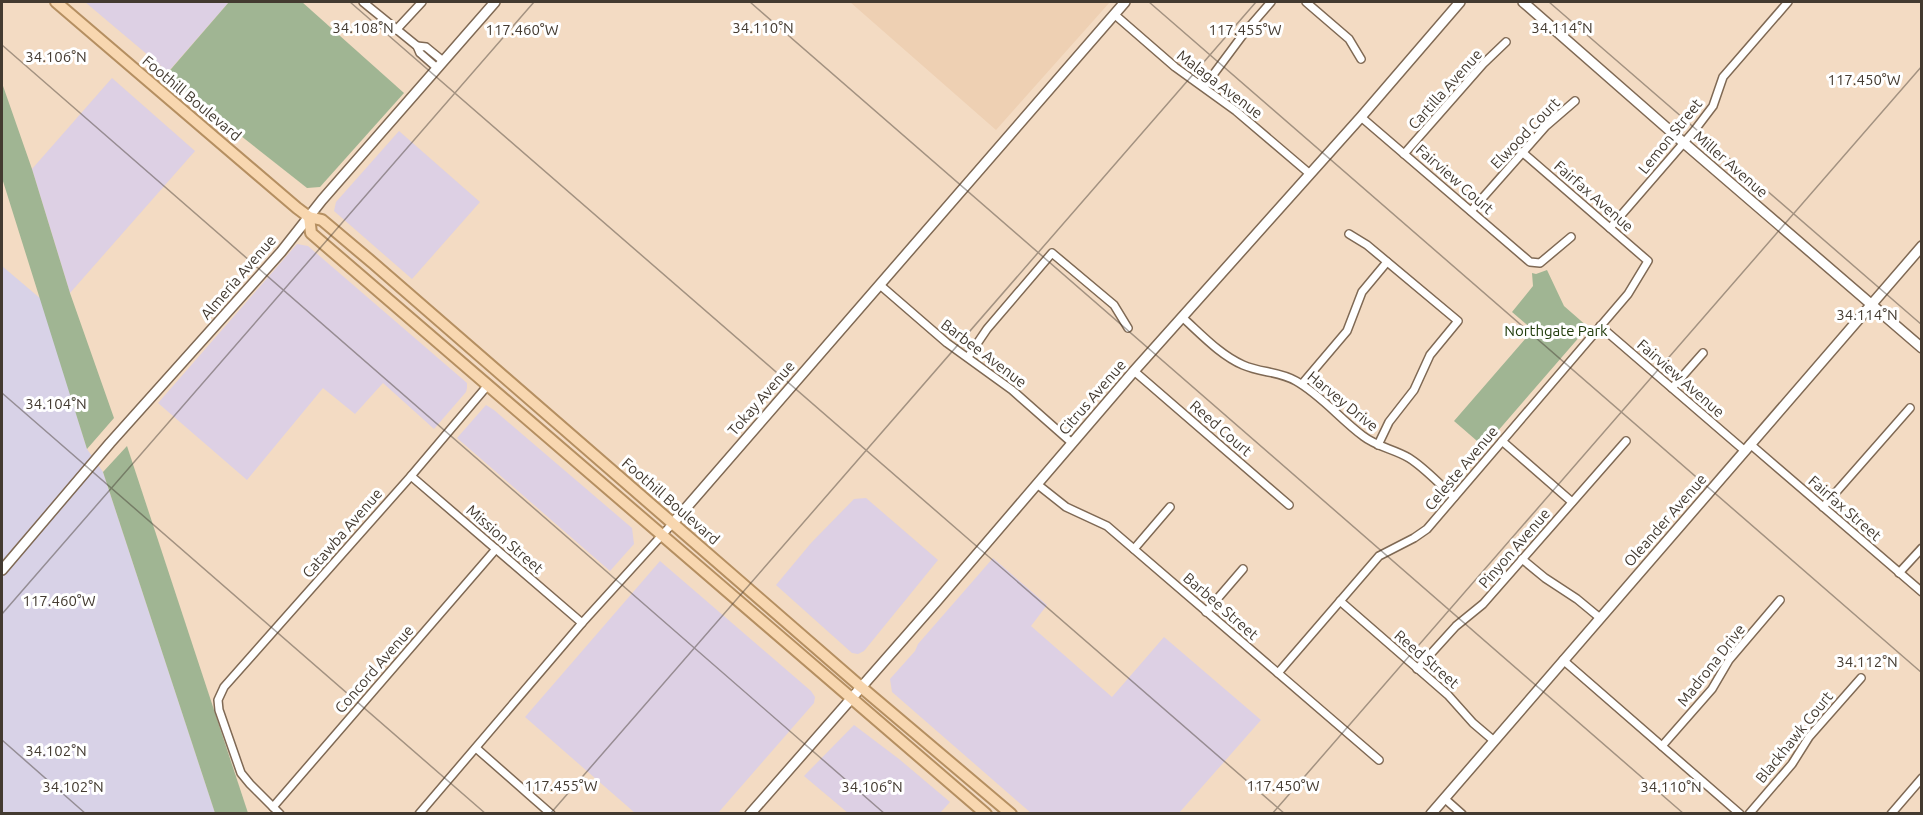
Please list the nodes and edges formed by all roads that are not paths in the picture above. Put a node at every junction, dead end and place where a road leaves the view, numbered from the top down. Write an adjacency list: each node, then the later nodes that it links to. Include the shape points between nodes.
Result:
1 (56, 2): 24 (main road, Foothill Boulevard)
2 (363, 2): 12 (street)
3 (422, 2): 12 (street)
4 (495, 2): 15 (street, Almeria Avenue)
5 (1125, 2): 11 (street, Tokay Avenue)
6 (1271, 2): 16 (street)
7 (1306, 2): 14 (street, via 1349,39)
8 (1460, 2): 18 (street, Citrus Avenue)
9 (1523, 2): 19 (street, Miller Avenue)
10 (1788, 2): 19 (street, Lemon Street, via 1723,77 1713,106)
11 (1114, 14): 16 (street, Malaga Avenue); 31 (street, Tokay Avenue)
12 (396, 30): 15 (street, via 417,46 426,47)
13 (1506, 42): 21 (street, Cartilla Avenue)
14 (1361, 59)
15 (440, 64): 24 (street, Almeria Avenue)
16 (1204, 87): 22 (street, Malaga Avenue)
17 (1575, 101): 20 (street, Elwood Court)
18 (1361, 117): 21 (street, Fairview Court); 22 (street, Citrus Avenue)
19 (1684, 143): 25 (street, Lemon Street); 32 (street, Miller Avenue)
20 (1522, 152): 23 (street, Elwood Court); 25 (street, Fairfax Avenue)
21 (1404, 154): 23 (street, Fairview Court)
22 (1310, 174): 33 (street, Citrus Avenue)
23 (1471, 211): 27 (street, Fairview Court, via 1530,262 1540,263)
24 (309, 217): 41 (main road, Foothill Boulevard, via 311,233); 56 (main road, Foothill Boulevard, via 322,220); 63 (street, Almeria Avenue)
25 (1610, 228): 29 (street, Fairfax Avenue)
26 (1349, 234): 30 (street)
27 (1571, 237)
28 (1922, 246): 32 (street, Oleander Avenue)
29 (1648, 261): 34 (street, Celeste Avenue, via 1628,294)
30 (1387, 262): 40 (street, via 1362,292 1347,331); 47 (street, via 1458,321 1430,355 1414,390 1389,422)
31 (879, 285): 38 (street, Barbee Avenue); 56 (street, Tokay Avenue)
32 (1871, 304): 36 (street, Miller Avenue); 48 (street, Oleander Avenue)
33 (1182, 317): 39 (street, Citrus Avenue); 40 (street, Harvey Drive, via 1236,362 1284,374)
34 (1600, 326): 42 (street, Fairview Avenue); 44 (street, Celeste Avenue)
35 (1128, 328): 38 (street, via 1114,305 1052,253)
36 (1922, 348)
37 (1703, 353): 42 (street)
38 (968, 357): 46 (street, Barbee Avenue)
39 (1134, 371): 46 (street, Citrus Avenue); 53 (street, Reed Court)
40 (1302, 384): 47 (street, Harvey Drive)
41 (488, 385): 49 (street, Catawba Avenue); 57 (main road, Foothill Boulevard)
42 (1672, 388): 48 (street, Fairview Avenue)
43 (1910, 408): 55 (street)
44 (1502, 441): 51 (street, Celeste Avenue); 52 (street)
45 (1626, 441): 52 (street, Pinyon Avenue)
46 (1072, 443): 50 (street, Citrus Avenue)
47 (1378, 445): 51 (street, Harvey Drive, via 1411,459)
48 (1748, 447): 55 (street, Fairfax Street); 69 (street, Oleander Avenue)
49 (411, 476): 59 (street, Mission Street); 83 (street, Catawba Avenue, via 224,687 218,700 241,773)
50 (1037, 484): 60 (street, Barbee Street, via 1066,507 1107,526); 75 (street, Citrus Avenue)
51 (1454, 497): 67 (street, Celeste Avenue, via 1427,529 1379,556)
52 (1572, 502): 61 (street, Pinyon Avenue)
53 (1289, 505)
54 (1170, 507): 60 (street)
55 (1823, 507): 64 (street, Fairfax Street)
56 (673, 523): 57 (street, Tokay Avenue); 75 (main road, Foothill Boulevard)
57 (662, 535): 70 (street, Tokay Avenue); 76 (main road, Foothill Boulevard)
58 (1922, 548): 64 (street)
59 (496, 549): 70 (street, Mission Street); 83 (street, Concord Avenue)
60 (1134, 549): 68 (street, Barbee Street)
61 (1522, 559): 69 (street); 72 (street, Pinyon Avenue)
62 (1243, 569): 68 (street)
63 (2, 570)
64 (1899, 573): 65 (street, Fairfax Street)
65 (1922, 592)
66 (1780, 600): 78 (street, Madrona Drive, via 1729,660 1712,689)
67 (1340, 601): 72 (street, Reed Street); 73 (street, Celeste Avenue)
68 (1206, 612): 73 (street, Barbee Street)
69 (1600, 618): 71 (street, Oleander Avenue)
70 (582, 623): 79 (street, Tokay Avenue)
71 (1563, 660): 77 (street, Oleander Avenue); 78 (street)
72 (1417, 669): 77 (street, Reed Street)
73 (1278, 673): 80 (street, Barbee Street)
74 (1861, 678): 93 (street, Blackhawk Court)
75 (861, 687): 76 (street, Citrus Avenue); 89 (main road, Foothill Boulevard)
76 (852, 697): 87 (street, Citrus Avenue); 88 (main road, Foothill Boulevard)
77 (1493, 741): 82 (street, Oleander Avenue)
78 (1662, 746): 92 (street)
79 (476, 748): 85 (street, Tokay Avenue); 86 (street)
80 (1379, 760)
81 (1922, 778): 94 (street)
82 (1444, 798): 90 (street, Oleander Avenue); 91 (street)
83 (273, 807): 84 (street)
84 (280, 813)
85 (419, 813)
86 (551, 813)
87 (750, 813)
88 (986, 813)
89 (1011, 813)
90 (1431, 813)
91 (1462, 813)
92 (1740, 813)
93 (1749, 813)
94 (1891, 813)

